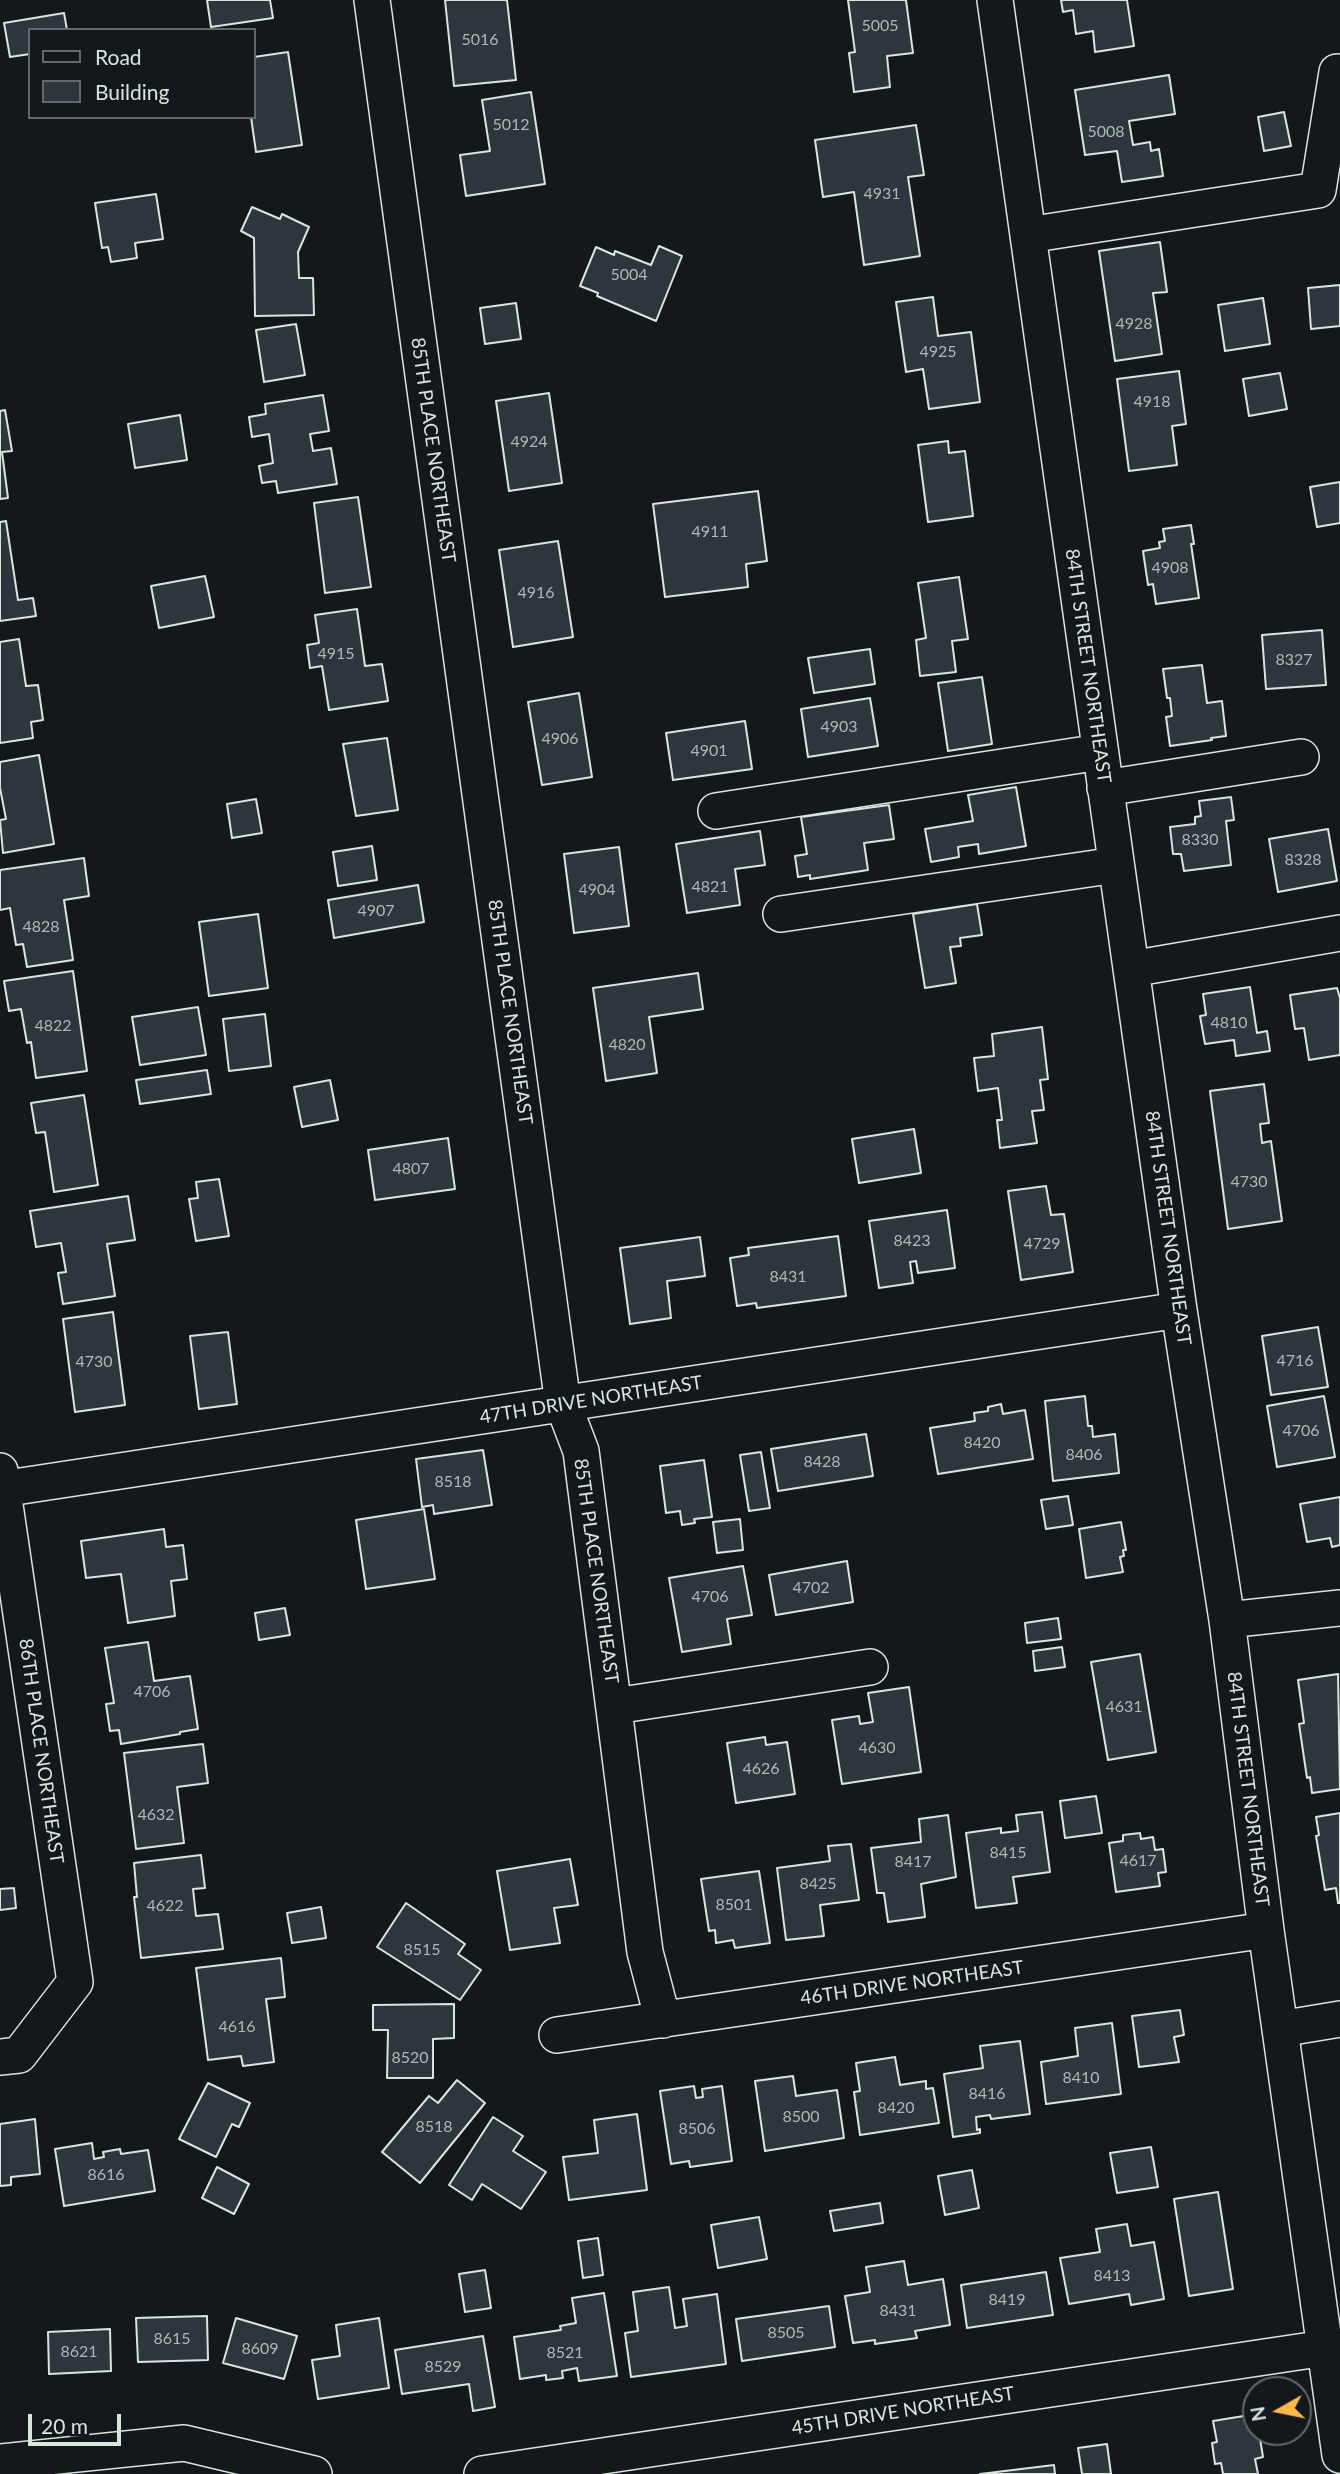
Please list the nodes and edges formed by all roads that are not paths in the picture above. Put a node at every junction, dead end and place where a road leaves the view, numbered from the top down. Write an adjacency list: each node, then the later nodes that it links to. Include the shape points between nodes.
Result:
1 (372, 0): 14 (street, 85TH PLACE NORTHEAST)
2 (995, 0): 4 (street, 84TH STREET NORTHEAST)
3 (1337, 72): 4 (street, via 1318,190)
4 (1028, 235): 5 (street, 84TH STREET NORTHEAST)
5 (1100, 752): 7 (street, 84TH STREET NORTHEAST); 8 (street)
6 (1301, 757): 7 (street)
7 (1105, 788): 9 (street, 84TH STREET NORTHEAST)
8 (716, 811)
9 (1116, 865): 10 (street); 12 (street, 84TH STREET NORTHEAST)
10 (781, 914)
11 (1332, 938): 12 (street)
12 (1131, 969): 13 (street, 84TH STREET NORTHEAST)
13 (1179, 1310): 14 (street, 47TH DRIVE NORTHEAST); 17 (street, 84TH STREET NORTHEAST)
14 (563, 1404): 15 (street, 47TH DRIVE NORTHEAST); 19 (street, 85TH PLACE NORTHEAST, via 581,1451)
15 (1, 1480): 25 (street, 86TH PLACE NORTHEAST, via 75,1982 19,2055)
16 (1340, 1608): 17 (street)
17 (1227, 1620): 20 (street, 84TH STREET NORTHEAST)
18 (870, 1667): 19 (street)
19 (615, 1706): 22 (street, 85TH PLACE NORTHEAST, via 645,1952)
20 (1266, 1930): 22 (street, 46TH DRIVE NORTHEAST); 23 (street, 84TH STREET NORTHEAST)
21 (1340, 2019): 23 (street)
22 (663, 2020): 24 (street, 46TH DRIVE NORTHEAST)
23 (1280, 2029): 26 (street, 84TH STREET NORTHEAST)
24 (557, 2035)
25 (0, 2057)
26 (1328, 2285): 27 (street, 84TH STREET NORTHEAST)
27 (1325, 2348): 28 (street, 84TH STREET NORTHEAST); 31 (street, 45TH DRIVE NORTHEAST)
28 (1340, 2455)
29 (0, 2462): 30 (street, via 184,2443)
30 (314, 2474)
31 (482, 2474)

